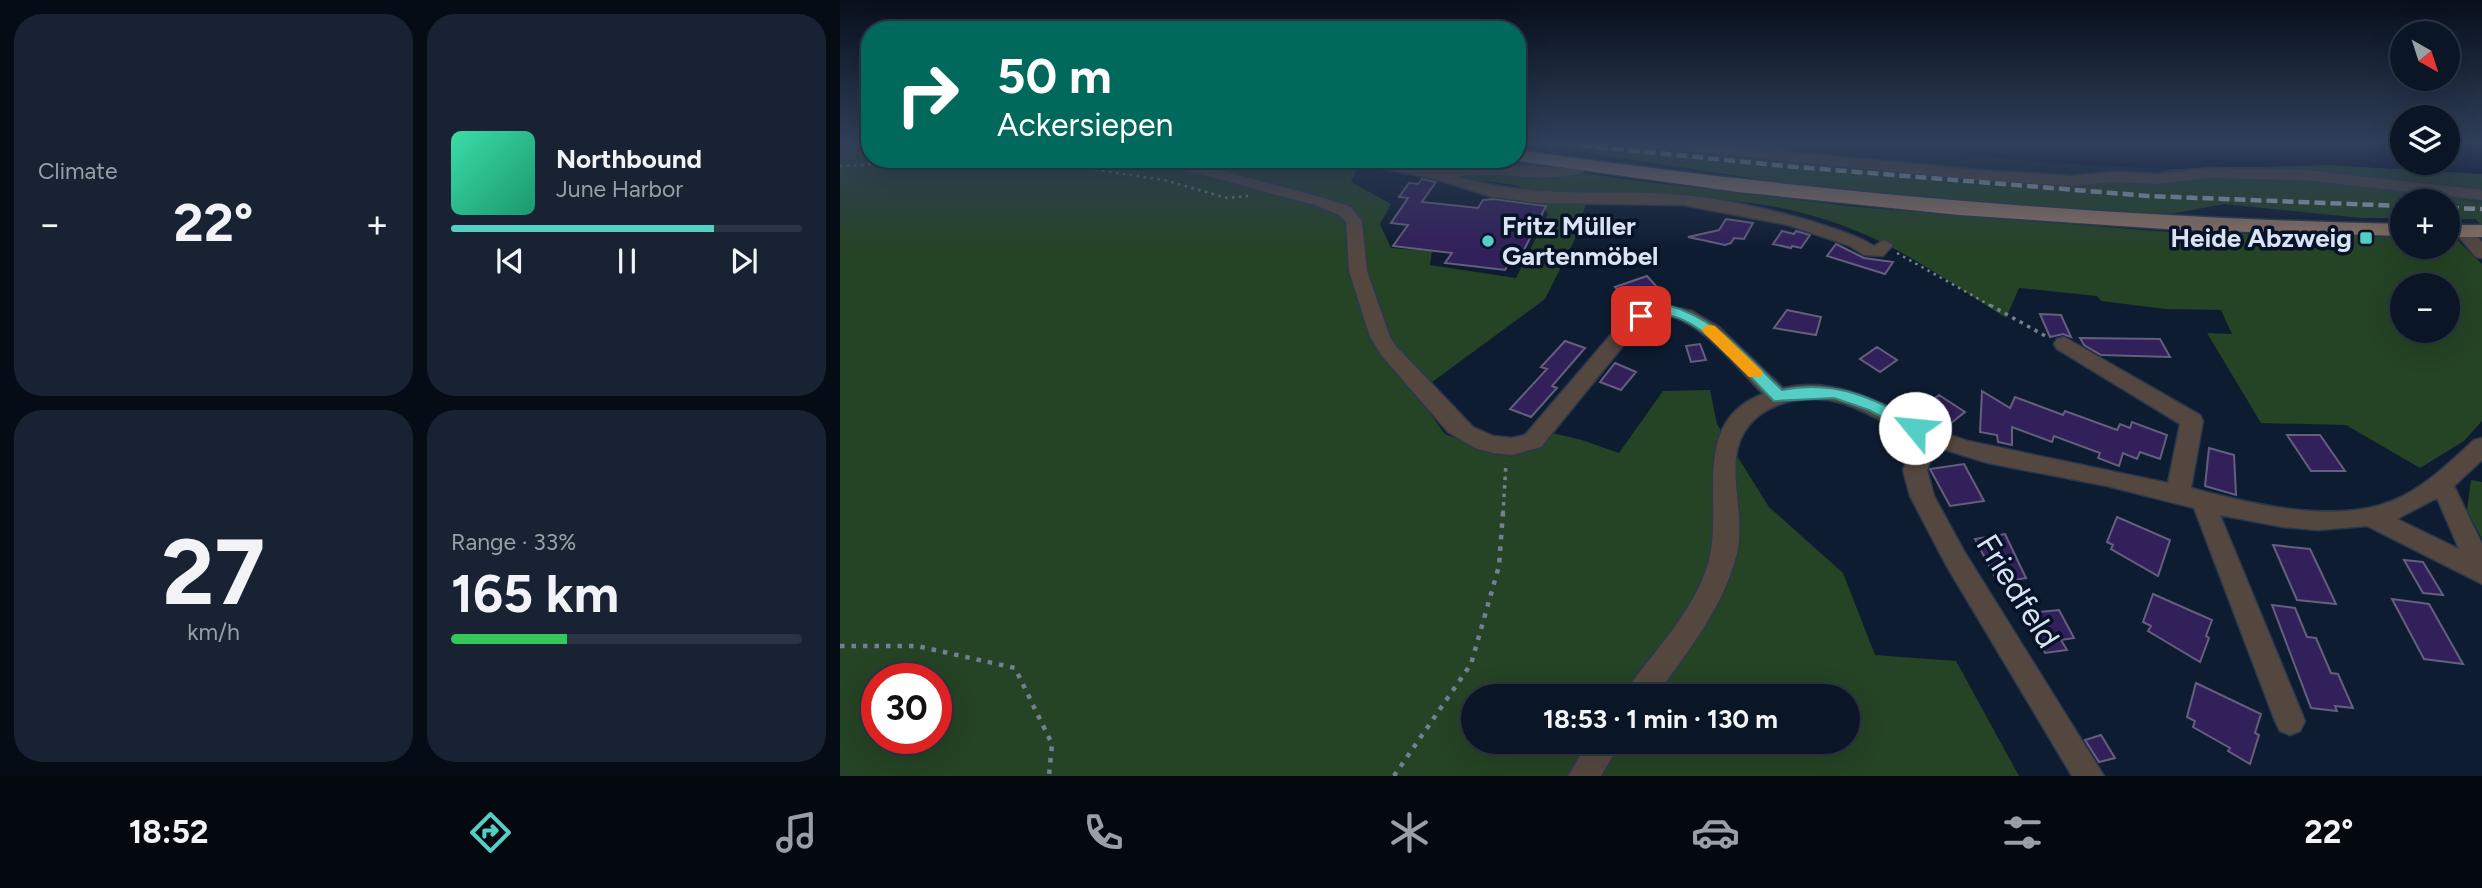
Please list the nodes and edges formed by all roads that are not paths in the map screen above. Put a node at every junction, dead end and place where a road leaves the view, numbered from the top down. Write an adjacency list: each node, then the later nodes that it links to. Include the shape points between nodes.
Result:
1 (1230, 178): 15 (street, via 1321,202 1350,215 1358,271 1374,322 1389,351 1456,426 1492,446 1532,441 1633,321 1658,310 1685,315 1712,331)
2 (1449, 178): 12 (street, via 1489,191 1539,198 1682,200 1792,221 1870,251 1877,252)
3 (1677, 178): 10 (main road, via 1965,210)
4 (2028, 178): 5 (street)
5 (2101, 178)
6 (2140, 178): 7 (street)
7 (2164, 178)
8 (2341, 178): 9 (street)
9 (2482, 195)
10 (2390, 230)
11 (2464, 231): 13 (street)
12 (1884, 245)
13 (2482, 253)
14 (2064, 344): 19 (street, via 2192,421)
15 (1779, 397): 16 (street, via 1835,393 1874,406); 22 (street, via 1752,409 1727,438 1728,526 1718,571 1689,625)
16 (1930, 436): 19 (street, via 1977,451); 26 (street, Friedfeld, via 1916,470 1922,496 1955,558)
17 (2482, 446): 18 (street)
18 (2440, 483): 20 (street, via 2405,506); 21 (street)
19 (2190, 496): 20 (street, via 2287,517); 23 (street)
20 (2369, 516): 21 (street)
21 (2481, 572)
22 (1647, 684)
23 (2290, 721)
24 (1598, 754): 25 (street)
25 (1583, 776)
26 (2090, 776)

